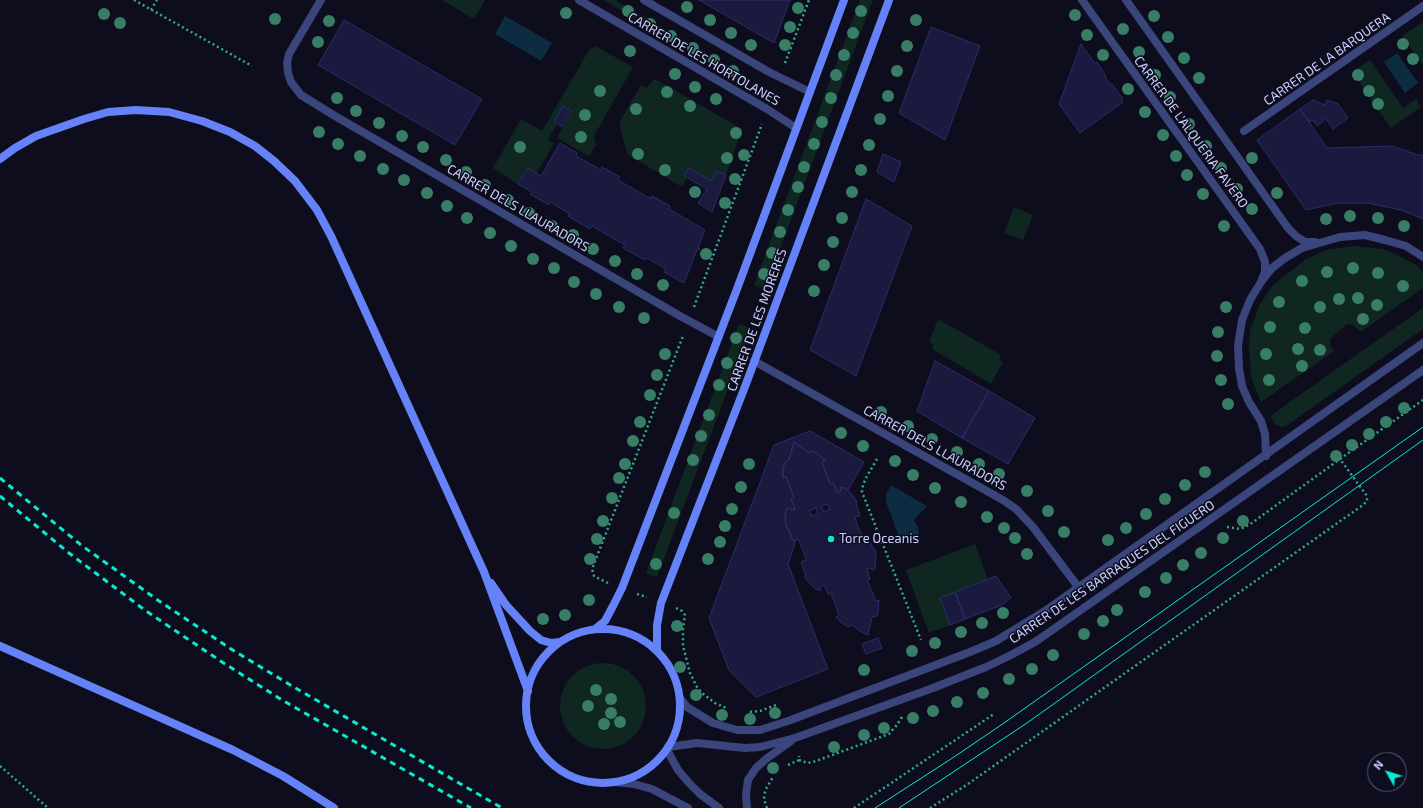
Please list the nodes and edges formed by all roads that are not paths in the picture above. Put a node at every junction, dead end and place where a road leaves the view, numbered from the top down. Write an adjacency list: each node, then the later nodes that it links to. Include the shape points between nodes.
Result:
1 (321, 0): 16 (street, CARRER DELS LLAURADORS, via 289,54 287,63 291,82 306,99)
2 (579, 0): 10 (street, CARRER DE LES HORTOLANES)
3 (644, 0): 9 (street, CARRER DE LES HORTOLANES, via 769,72)
4 (844, 0): 9 (main road)
5 (889, 0): 18 (main road, CARRER DE LES MORERES)
6 (1082, 0): 15 (street, CARRER DE L'ALQUERIA FAVERO, via 1260,249 1265,262)
7 (1126, 0): 13 (street, CARRER DE L'ALQUERIA FAVERO, via 1288,228 1305,242)
8 (1423, 6): 11 (street, CARRER DE LA BARQUERA)
9 (810, 92): 10 (main road)
10 (796, 128): 16 (main road)
11 (1244, 131)
12 (0, 159): 21 (main road, via 36,136 64,125 108,112 136,110 169,112 202,121 256,146 274,161 295,181 331,236)
13 (1320, 242): 14 (street, via 1364,235 1406,246); 15 (street, via 1302,248 1285,258 1272,268)
14 (1423, 257)
15 (1261, 282): 20 (street, via 1242,320 1238,346 1242,386 1248,402 1261,421 1265,434)
16 (719, 337): 23 (main road, via 622,588 605,621)
17 (1423, 343): 20 (street, CARRER DE LES BARRAQUES DEL FIGUERO)
18 (754, 361): 22 (street, CARRER DELS LLAURADORS, via 1016,509 1033,527); 26 (main road, CARRER DE LES MORERES, via 661,603 657,625)
19 (1423, 370): 29 (street, CARRER DE LES BARRAQUES DEL FIGUERO, via 1035,642 980,669)
20 (1266, 456): 22 (street, CARRER DE LES BARRAQUES DEL FIGUERO)
21 (484, 572): 24 (main road, via 506,605 530,631 551,644); 27 (main road)
22 (1079, 588): 28 (street, CARRER DE LES BARRAQUES DEL FIGUERO, via 996,641 760,730 738,730 713,723 687,706)
23 (595, 629): 24 (main road); 26 (main road, via 611,629 637,636)
24 (560, 642): 27 (main road, via 541,660)
25 (0, 646): 32 (main road, via 233,750 283,776)
26 (657, 650): 28 (main road, via 672,669)
27 (528, 691): 31 (main road, via 526,710 532,736 547,759 568,775 591,782)
28 (680, 698): 30 (main road, via 680,717)
29 (795, 738): 30 (street, CARRER DE LES BARRAQUES DEL FIGUERO, via 745,748 697,743); 35 (street, via 756,768 748,780)
30 (667, 748): 31 (main road, via 658,760 638,774); 34 (street, via 678,770 689,783)
31 (615, 782): 33 (street, via 652,789)
32 (334, 808)
33 (688, 808)
34 (719, 808)
35 (747, 808)

